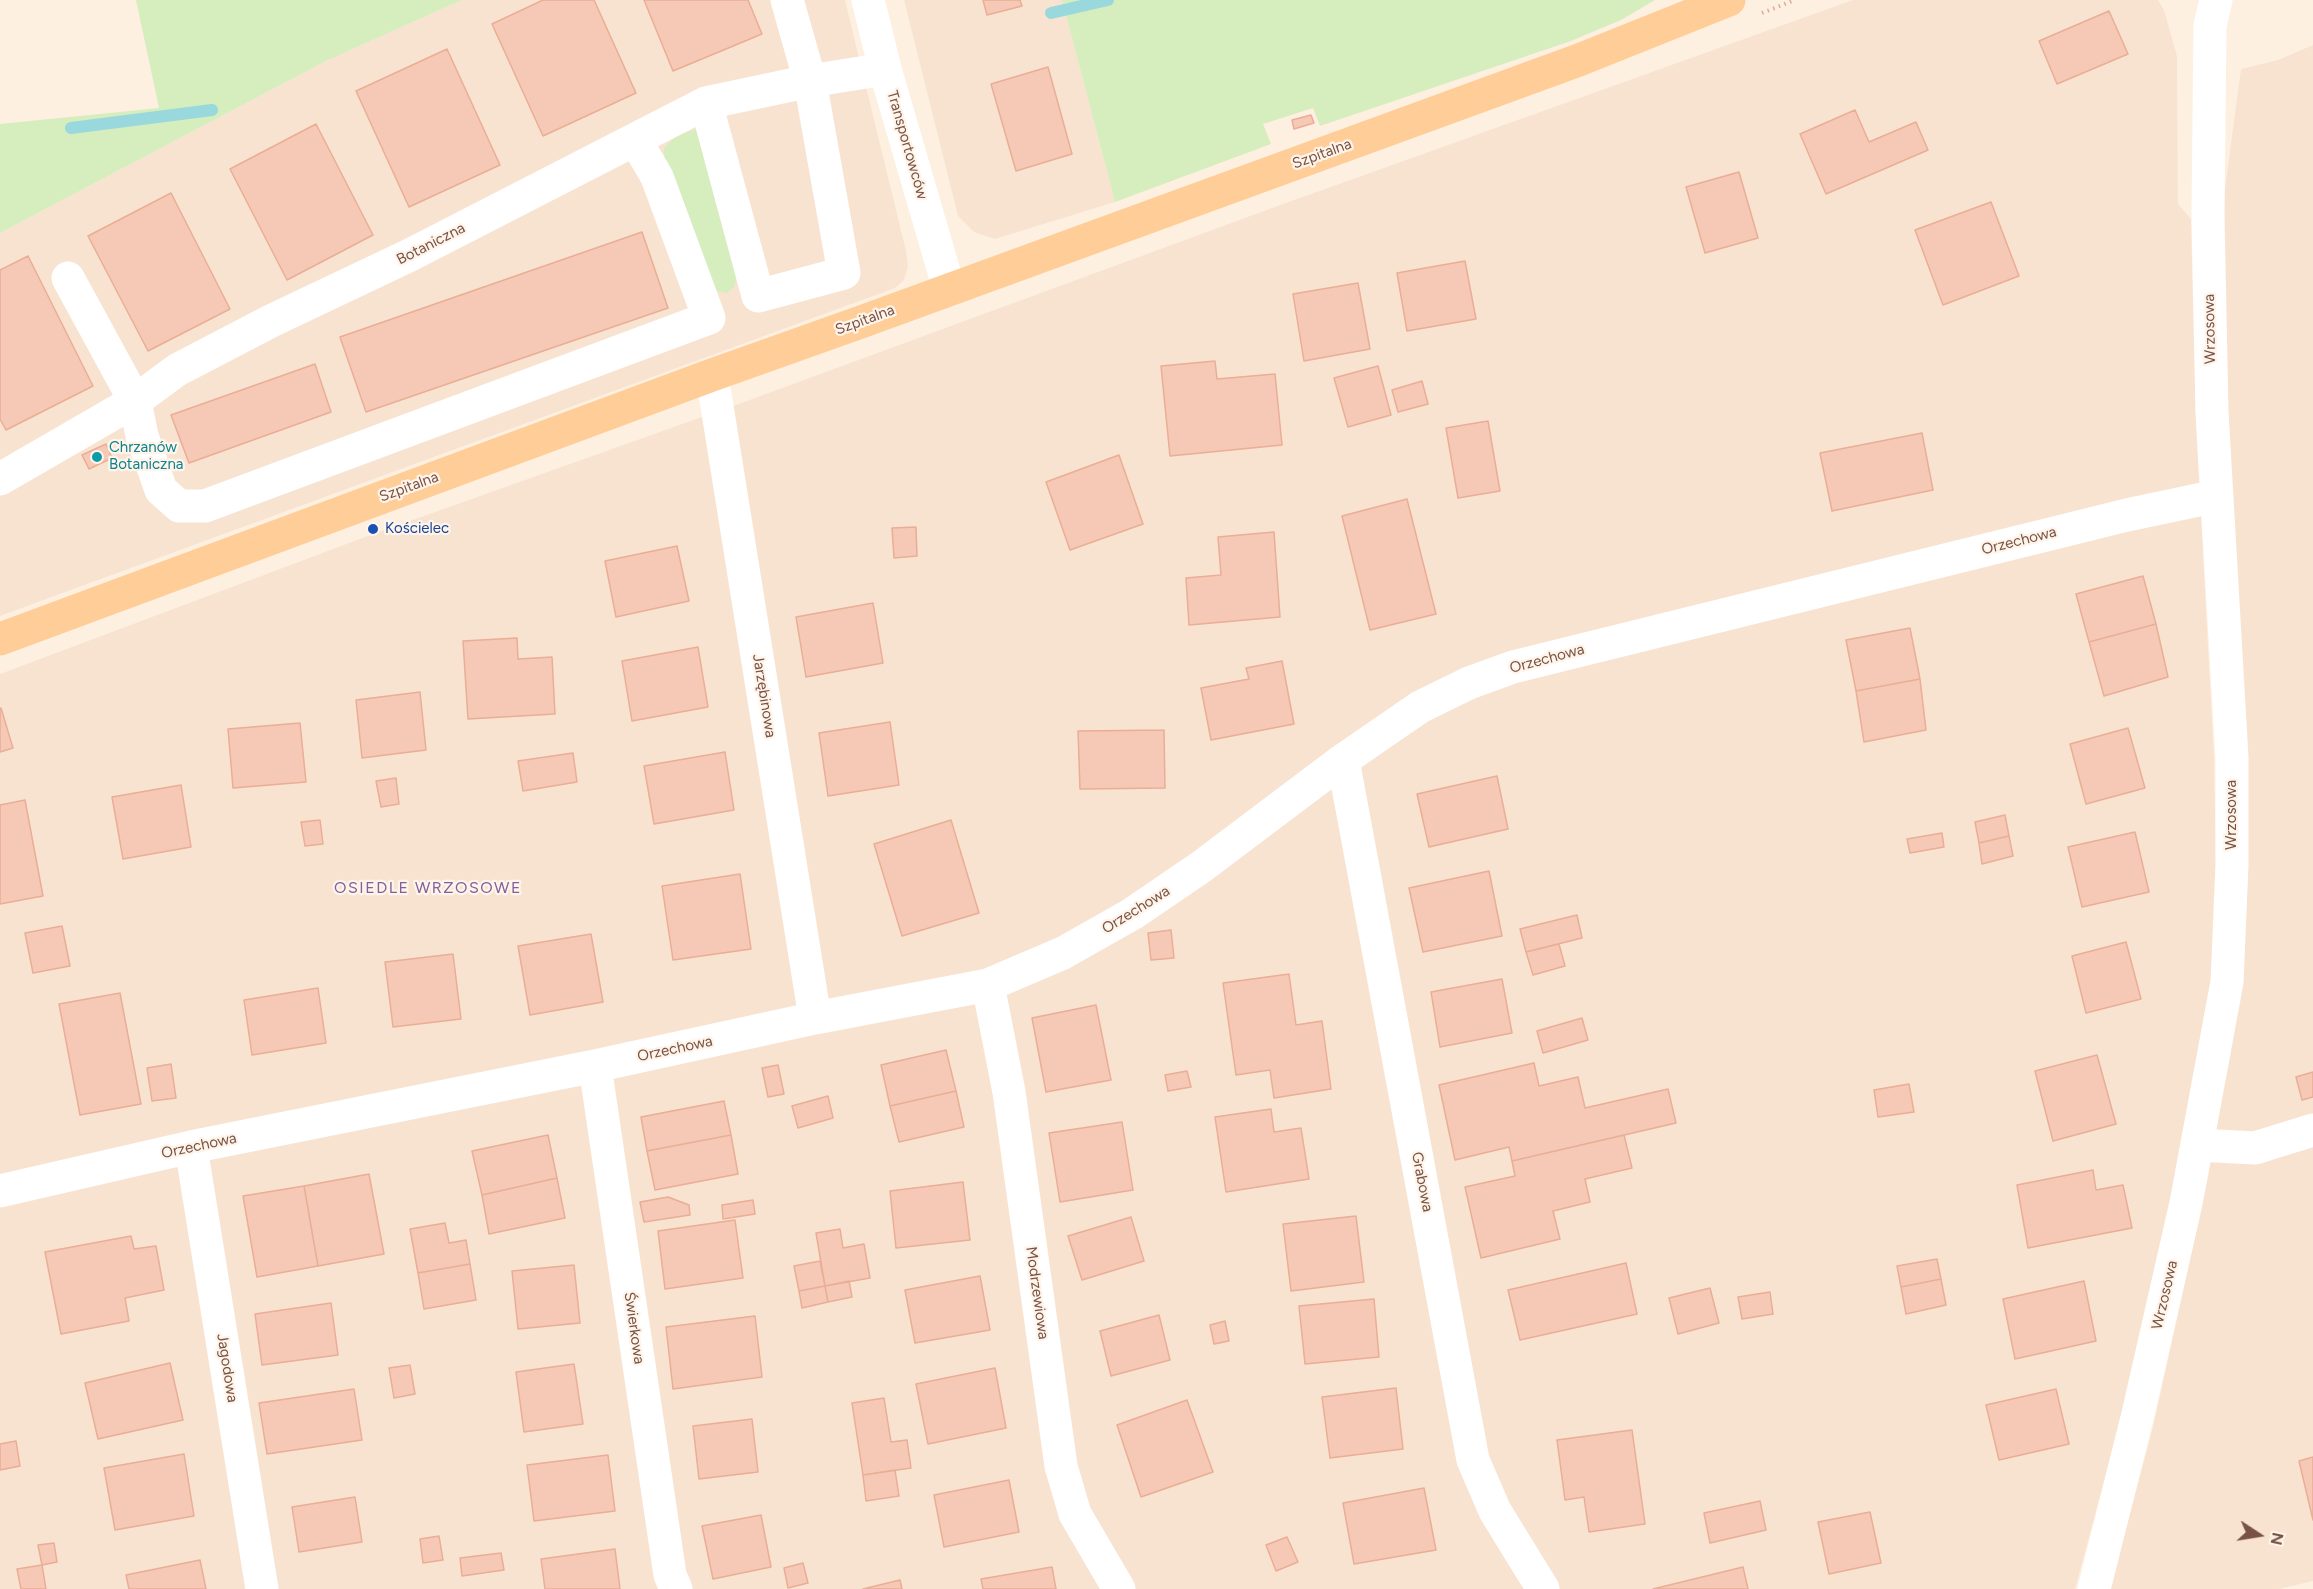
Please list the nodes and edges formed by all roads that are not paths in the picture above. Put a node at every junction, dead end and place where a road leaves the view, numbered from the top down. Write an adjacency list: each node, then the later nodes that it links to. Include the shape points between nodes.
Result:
1 (787, 0): 6 (street)
2 (868, 0): 5 (street, Transportowców)
3 (1729, 0): 10 (main road, Szpitalna, via 1579,60)
4 (2209, 9): 14 (street, Wrzosowa, via 2208,228)
5 (885, 69): 6 (street, Botaniczna); 10 (street, Transportowców)
6 (810, 81): 7 (street, Botaniczna); 7 (street, via 844,273 758,296)
7 (706, 103): 8 (street, Botaniczna)
8 (636, 141): 12 (street, Botaniczna, via 270,321 177,370); 12 (street, via 657,177 709,318 205,507 179,506 161,490 142,436)
9 (68, 278): 12 (street)
10 (949, 289): 11 (main road, Szpitalna)
11 (712, 375): 15 (main road, Szpitalna); 18 (street, Jarzębinowa)
12 (135, 401): 13 (street, Botaniczna)
13 (0, 479)
14 (2217, 496): 16 (street, Orzechowa, via 2127,514 1513,667 1420,707); 21 (street, Wrzosowa, via 2232,758 2232,864 2227,982)
15 (0, 639)
16 (1343, 760): 17 (street, Orzechowa, via 1132,914 1063,953); 27 (street, Grabowa, via 1473,1460 1495,1511)
17 (988, 985): 18 (street, Orzechowa); 26 (street, Modrzewiowa, via 1009,1092 1061,1466 1075,1514)
18 (815, 1018): 19 (street, Orzechowa)
19 (595, 1066): 22 (street, Orzechowa); 25 (street, Świerkowa, via 670,1575)
20 (2313, 1130): 21 (street, via 2255,1148)
21 (2198, 1145): 28 (street, Wrzosowa)
22 (191, 1147): 23 (street, Orzechowa); 24 (street, Jagodowa)
23 (0, 1191)
24 (262, 1589)
25 (676, 1589)
26 (1119, 1589)
27 (1543, 1589)
28 (2094, 1589)

